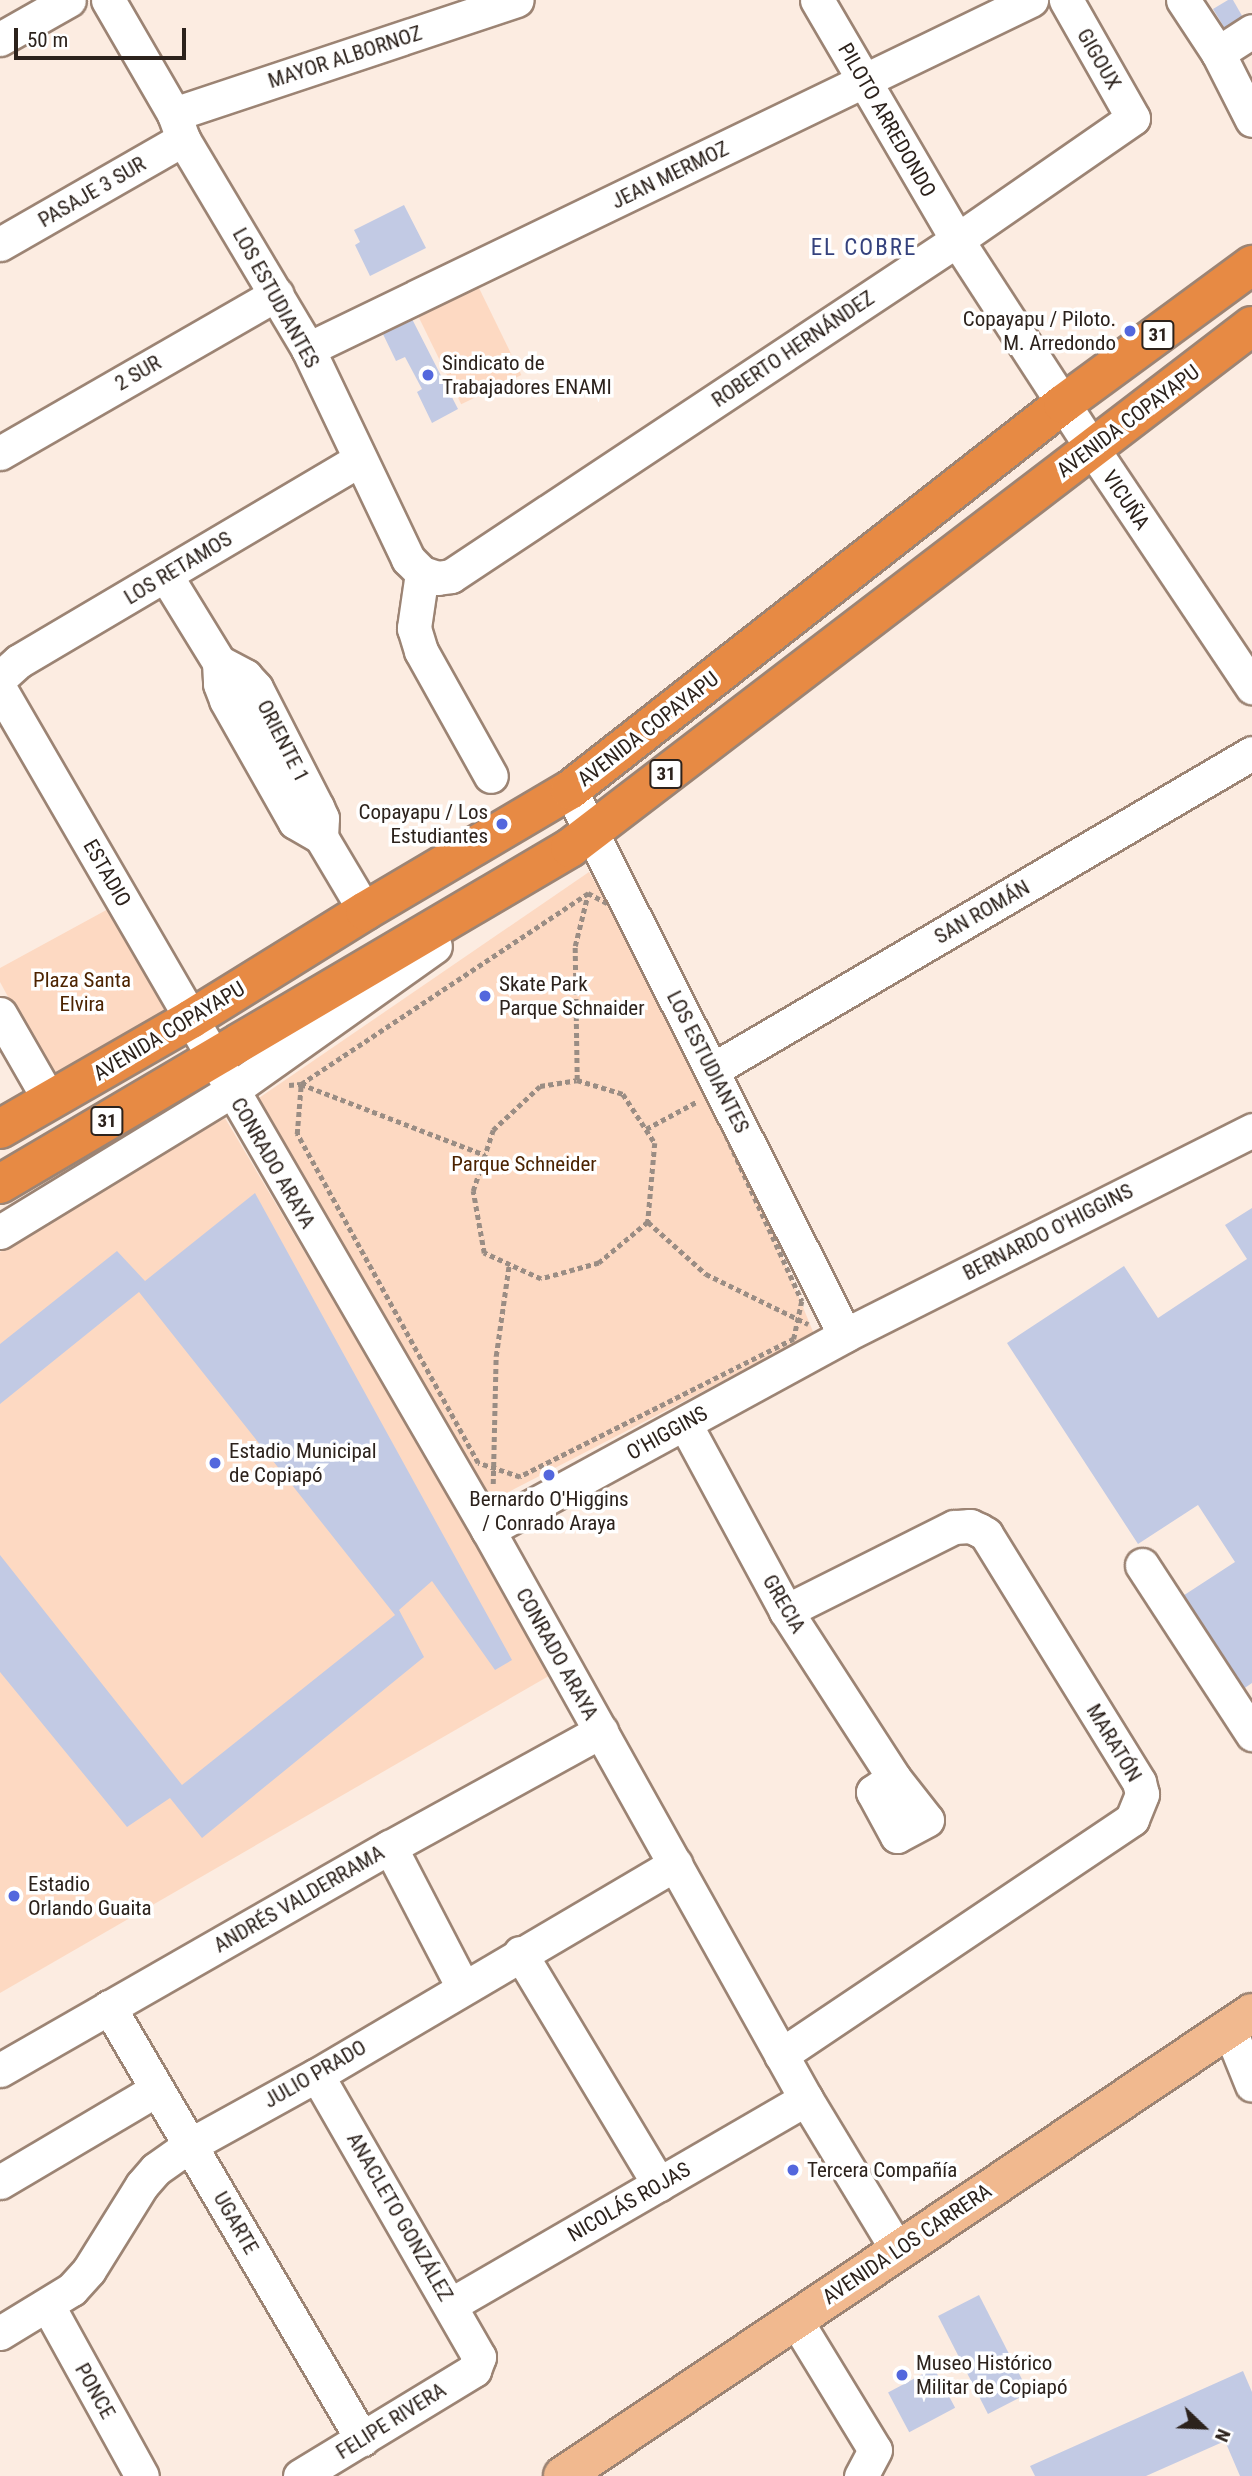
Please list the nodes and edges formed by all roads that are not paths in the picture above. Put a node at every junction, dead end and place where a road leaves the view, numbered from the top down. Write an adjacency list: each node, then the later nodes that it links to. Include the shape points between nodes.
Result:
1 (69, 0): 9 (street)
2 (108, 0): 14 (street, LOS ESTUDIANTES)
3 (517, 0): 14 (street, MAYOR ALBORNOZ)
4 (817, 0): 11 (street, PILOTO ARREDONDO)
5 (1031, 0): 11 (street, JEAN MERMOZ)
6 (1066, 0): 12 (street, GIGOUX)
7 (1183, 0): 10 (street)
8 (1252, 31): 10 (street)
9 (0, 39)
10 (1218, 53): 13 (street)
11 (864, 81): 15 (street, PILOTO ARREDONDO); 20 (street, JEAN MERMOZ)
12 (1133, 118): 15 (street, ROBERTO HERNÁNDEZ)
13 (1252, 120)
14 (178, 126): 16 (street, PASAJE 3 SUR); 18 (street, LOS ESTUDIANTES)
15 (957, 240): 22 (street, VICUÑA); 26 (street, ROBERTO HERNÁNDEZ)
16 (0, 244)
17 (1252, 265): 21 (highway, AVENIDA COPAYAPU / 31)
18 (277, 294): 20 (street, LOS ESTUDIANTES); 24 (street, 2 SUR)
19 (1252, 326): 23 (highway, AVENIDA COPAYAPU / 31)
20 (308, 349): 25 (street, LOS ESTUDIANTES)
21 (1132, 354): 22 (highway, AVENIDA COPAYAPU / 31); 23 (highway, via 1105,396)
22 (1063, 404): 23 (street, VICUÑA); 33 (highway, AVENIDA COPAYAPU / 31)
23 (1091, 449): 29 (street, VICUÑA); 34 (highway, AVENIDA COPAYAPU / 31)
24 (0, 453)
25 (359, 460): 26 (street, LOS ESTUDIANTES, via 408,559); 27 (street, LOS RETAMOS)
26 (437, 574): 32 (street, via 414,628 421,651)
27 (166, 576): 28 (street, LOS RETAMOS, via 19,661); 35 (street, ORIENTE 1, via 219,662 226,700 295,822 321,837)
28 (0, 678)
29 (1252, 687)
30 (0, 689): 37 (street, ESTADIO)
31 (1252, 753): 39 (street, SAN ROMÁN)
32 (491, 776)
33 (570, 790): 34 (street, LOS ESTUDIANTES); 35 (highway, AVENIDA COPAYAPU / 31)
34 (581, 840): 38 (highway, AVENIDA COPAYAPU / 31); 39 (street, LOS ESTUDIANTES)
35 (365, 911): 37 (highway, AVENIDA COPAYAPU / 31)
36 (0, 1014): 40 (street)
37 (191, 1019): 38 (street, ESTADIO); 40 (highway, AVENIDA COPAYAPU / 31)
38 (222, 1075): 43 (highway, AVENIDA COPAYAPU / 31); 44 (street, AVENIDA COPAYAPU); 47 (street, CONRADO ARAYA)
39 (710, 1083): 45 (street, LOS ESTUDIANTES)
40 (50, 1101): 41 (highway, AVENIDA COPAYAPU / 31)
41 (0, 1129)
42 (1252, 1130): 45 (street, BERNARDO O'HIGGINS)
43 (0, 1184)
44 (0, 1232)
45 (845, 1335): 46 (street, O'HIGGINS)
46 (685, 1423): 47 (street, O'HIGGINS); 49 (street, GRECIA)
47 (488, 1530): 50 (street, CONRADO ARAYA)
48 (1142, 1565): 51 (street)
49 (786, 1611): 52 (street, GRECIA); 59 (street, MARATÓN, via 954,1527 979,1530 994,1546 1139,1782 1142,1794 1132,1819)
50 (601, 1731): 53 (street, ANDRÉS VALDERRAMA); 54 (street, CONRADO ARAYA)
51 (1252, 1734)
52 (894, 1778)
53 (390, 1847): 56 (street); 57 (street, ANDRÉS VALDERRAMA)
54 (675, 1864): 55 (street, JULIO PRADO); 59 (street, CONRADO ARAYA)
55 (520, 1953): 56 (street, JULIO PRADO); 67 (street)
56 (463, 1987): 61 (street, JULIO PRADO)
57 (110, 2007): 60 (street, ANDRÉS VALDERRAMA); 63 (street, UGARTE)
58 (1240, 2021): 62 (street); 68 (main road, AVENIDA LOS CARRERA)
59 (781, 2055): 64 (street, CONRADO ARAYA)
60 (0, 2070)
61 (317, 2075): 65 (street, JULIO PRADO); 69 (street, ANACLETO GONZÁLEZ)
62 (1252, 2085)
63 (157, 2089): 65 (street, UGARTE); 66 (street)
64 (806, 2099): 67 (street, NICOLÁS ROJAS); 68 (street, CONRADO ARAYA)
65 (190, 2144): 70 (street, JULIO PRADO, via 156,2168 89,2270); 74 (street, UGARTE)
66 (0, 2182)
67 (659, 2184): 69 (street, NICOLÁS ROJAS)
68 (898, 2251): 71 (main road, AVENIDA LOS CARRERA)
69 (452, 2304): 73 (street, ANACLETO GONZÁLEZ)
70 (48, 2306): 72 (street, JULIO PRADO); 75 (street, PONCE)
71 (795, 2319): 77 (main road, AVENIDA LOS CARRERA); 78 (street, via 875,2451)
72 (0, 2333)
73 (479, 2362): 74 (street, FELIPE RIVERA, via 474,2370)
74 (362, 2439): 76 (street, FELIPE RIVERA)
75 (142, 2476)
76 (300, 2476)
77 (563, 2476)
78 (861, 2476)

